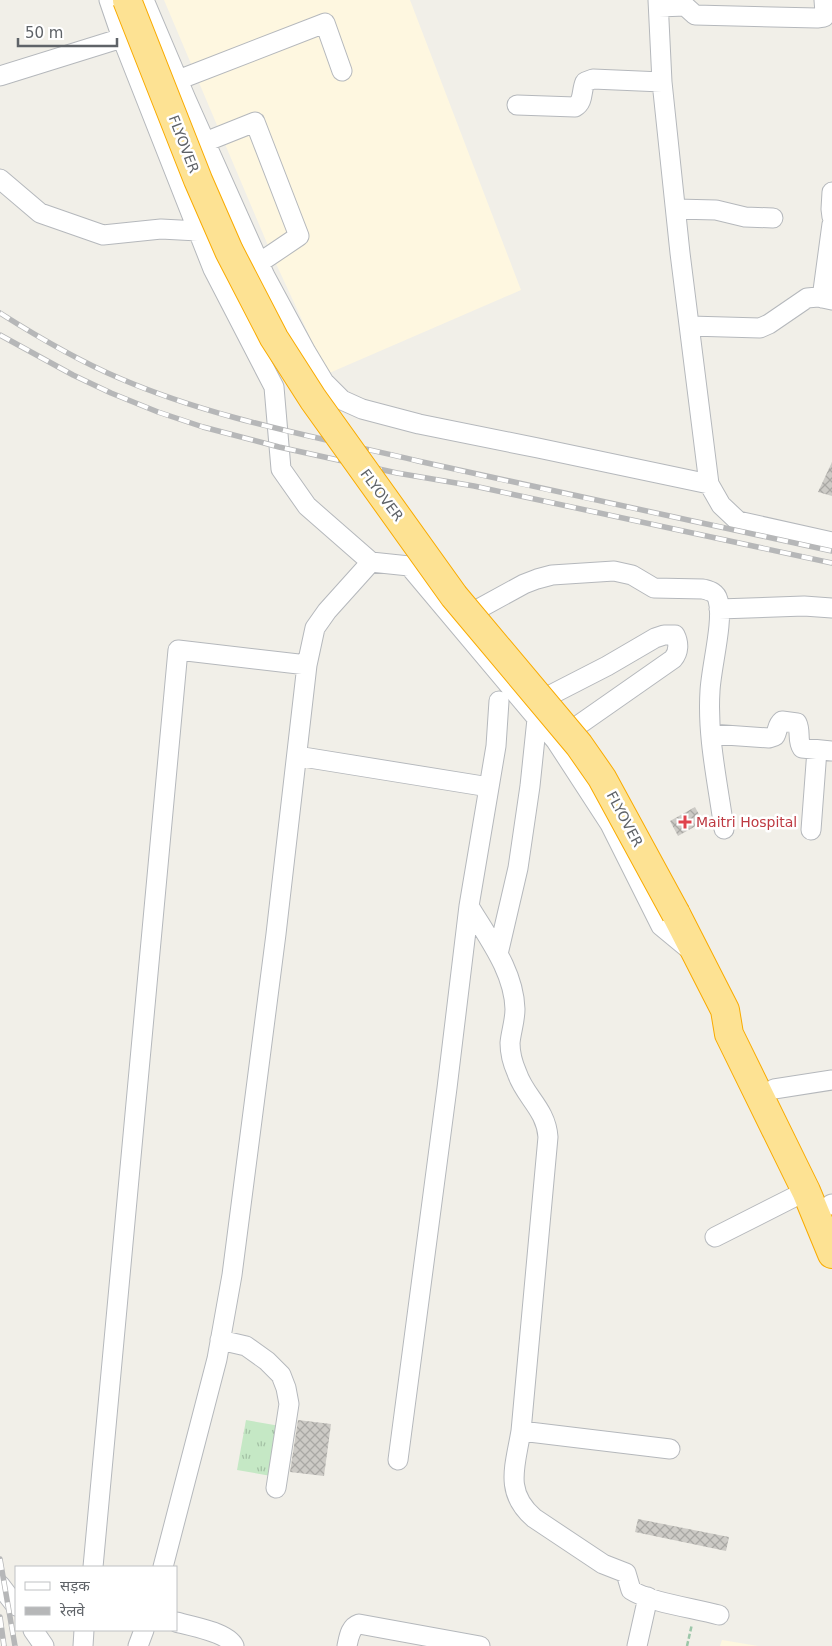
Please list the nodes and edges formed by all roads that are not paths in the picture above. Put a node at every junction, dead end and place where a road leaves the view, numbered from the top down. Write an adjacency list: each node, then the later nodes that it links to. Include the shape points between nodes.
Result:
1 (109, 0): 6 (street)
2 (127, 0): 43 (highway, FLYOVER, bridge, via 198,180 274,338 313,399 454,596 579,745 602,778)
3 (144, 0): 9 (street)
4 (658, 4): 5 (street, via 685,6 695,15 817,18); 10 (street)
5 (827, 12)
6 (122, 38): 8 (street); 19 (street)
7 (342, 71): 9 (street, via 326,22)
8 (0, 76)
9 (178, 80): 12 (street)
10 (662, 82): 11 (street, via 593,79 585,82 582,99 574,108); 15 (street)
11 (517, 105)
12 (204, 142): 20 (street); 20 (street, via 255,122 299,236)
13 (0, 179): 19 (street, via 40,213 103,235 161,229)
14 (832, 192): 16 (street)
15 (676, 209): 17 (street, via 716,210 745,217); 22 (street)
16 (832, 217)
17 (773, 218)
18 (832, 224): 21 (street)
19 (198, 231): 24 (street, via 213,269)
20 (262, 270): 23 (street)
21 (827, 299): 22 (street, via 807,298 760,328)
22 (690, 326): 25 (street)
23 (298, 338): 24 (street); 25 (street, via 324,382 342,400 362,409 419,424)
24 (259, 357): 27 (street, via 274,387 281,469 307,506)
25 (710, 484): 26 (street, via 721,505 738,521)
26 (832, 542)
27 (371, 562): 30 (street, via 410,566); 31 (street, via 315,628)
28 (832, 608): 29 (street)
29 (718, 609): 30 (street, via 718,598 711,591 654,588 632,575 614,571 537,578); 34 (street, via 710,690)
30 (455, 622): 33 (street)
31 (307, 665): 37 (street); 56 (street, via 178,650)
32 (499, 701): 38 (street)
33 (533, 713): 35 (street); 35 (street, via 655,638 676,637 678,651 673,659); 42 (street, via 530,786 518,868)
34 (711, 734): 36 (street, via 769,738 775,736 782,721 797,723 802,748); 39 (street)
35 (556, 742): 43 (street, via 610,824 661,926)
36 (825, 751): 40 (street)
37 (297, 756): 38 (street); 51 (street, via 232,1275)
38 (489, 787): 41 (street)
39 (724, 829)
40 (811, 830)
41 (469, 906): 42 (street); 54 (street)
42 (498, 954): 52 (street, via 513,995 515,1011 510,1044 517,1075 547,1125 548,1137)
43 (697, 956): 44 (highway, FLYOVER)
44 (725, 1010): 46 (highway, via 743,1026); 47 (highway, via 729,1034)
45 (832, 1080): 46 (street)
46 (774, 1089): 48 (highway)
47 (806, 1190): 49 (street); 50 (highway)
48 (831, 1207)
49 (715, 1237)
50 (832, 1254)
51 (220, 1340): 55 (street, via 246,1346 267,1361 280,1375 286,1388 289,1404); 57 (street)
52 (521, 1431): 53 (street); 59 (street, via 514,1486 524,1510 603,1564 623,1571 630,1590)
53 (670, 1449)
54 (398, 1460)
55 (276, 1488)
56 (93, 1566)
57 (163, 1566)
58 (0, 1585): 60 (street)
59 (648, 1597): 61 (street); 72 (street)
60 (15, 1605)
61 (719, 1615)
62 (178, 1623): 69 (street, via 212,1632)
63 (34, 1631): 66 (street)
64 (84, 1631): 67 (street)
65 (144, 1631): 68 (street)
66 (44, 1646)
67 (83, 1646)
68 (138, 1646)
69 (234, 1646)
70 (347, 1646): 71 (street, via 354,1625 359,1624)
71 (480, 1646)
72 (637, 1646)

